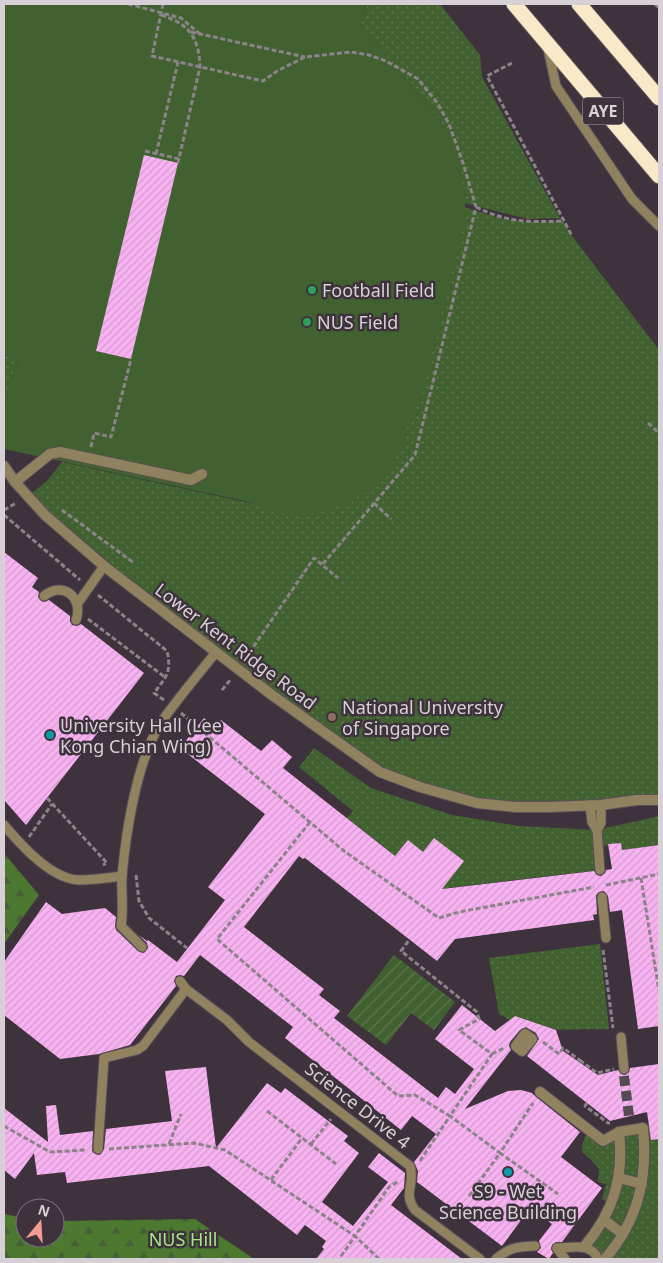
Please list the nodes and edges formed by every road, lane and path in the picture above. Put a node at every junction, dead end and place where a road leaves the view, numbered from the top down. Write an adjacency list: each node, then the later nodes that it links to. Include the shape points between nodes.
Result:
1 (128, 4): 7 (path)
2 (163, 4): 7 (path)
3 (514, 4): 10 (highway, AYE)
4 (579, 4): 15 (highway)
5 (655, 4): 6 (path)
6 (659, 8)
7 (161, 13): 8 (path, via 177,20); 9 (path, via 181,18); 12 (path, via 152,56)
8 (191, 32): 9 (path); 14 (path, via 200,51)
9 (201, 34): 11 (path)
10 (548, 46): 18 (highway, AYE); 21 (lane, via 556,86 632,199)
11 (305, 57): 14 (path, via 263,81); 19 (path, via 351,52 369,55 418,79 449,124)
12 (178, 62): 14 (path); 17 (path)
13 (512, 63): 22 (path, via 487,76)
14 (200, 67): 17 (path, via 179,161)
15 (659, 98)
16 (145, 151): 17 (path)
17 (156, 154)
18 (659, 176)
19 (476, 207): 20 (path, via 496,217 525,222); 30 (path, via 415,455)
20 (563, 221)
21 (659, 226)
22 (572, 236)
23 (131, 359): 25 (path, via 111,437)
24 (648, 423): 26 (path)
25 (94, 433)
26 (659, 433)
27 (4, 466): 29 (street, Lower Kent Ridge Road)
28 (202, 474): 29 (street, via 191,480 60,452 50,454)
29 (15, 482): 34 (street, Lower Kent Ridge Road, via 45,516)
30 (374, 503): 32 (path); 33 (path)
31 (4, 516): 36 (path)
32 (391, 519)
33 (322, 565): 35 (path); 40 (path, via 314,558)
34 (104, 566): 36 (lane); 39 (street, Lower Kent Ridge Road)
35 (338, 578)
36 (89, 587): 38 (lane); 41 (path, via 167,651 170,665)
37 (44, 596): 38 (lane, via 59,589 74,597)
38 (77, 612): 41 (path)
39 (216, 652): 42 (lane); 46 (street, Lower Kent Ridge Road, via 380,772 477,803 515,807)
40 (240, 666)
41 (166, 678): 42 (path, via 154,694)
42 (173, 707): 47 (path); 54 (lane, via 148,750 134,794)
43 (47, 798): 45 (path)
44 (659, 800): 46 (street, Lower Kent Ridge Road)
45 (52, 804): 49 (path); 50 (path, via 107,863)
46 (595, 805): 52 (lane, via 601,823 597,830)
47 (310, 822): 57 (path, via 344,851 439,918); 75 (path, via 217,939 398,1096 415,1096)
48 (4, 825): 54 (lane, via 18,842 60,875 78,880)
49 (25, 841)
50 (100, 866)
51 (135, 866): 62 (path, via 139,901 149,918)
52 (600, 870)
53 (659, 874): 55 (path)
54 (122, 876): 61 (lane, via 121,926)
55 (641, 878): 56 (path); 66 (path)
56 (605, 885)
57 (596, 886)
58 (602, 897): 59 (lane)
59 (606, 938)
60 (409, 940): 75 (path, via 401,951 478,1012 480,1019 459,1030 492,1054)
61 (142, 947)
62 (187, 948)
63 (603, 948): 67 (path)
64 (180, 981): 65 (lane, Science Drive 4)
65 (186, 989): 72 (lane, Science Drive 4); 82 (lane, via 143,1046 104,1058)
66 (659, 991)
67 (617, 1035): 69 (lane)
68 (537, 1038): 69 (path, via 559,1054 563,1048 598,1073)
69 (619, 1069)
70 (540, 1092): 78 (street, via 603,1142); 83 (path)
71 (587, 1103): 76 (path, via 585,1106 608,1123)
72 (338, 1110): 81 (path); 95 (lane, Science Drive 4, via 410,1166 413,1174 409,1203)
73 (267, 1111): 79 (path)
74 (181, 1114): 80 (path)
75 (450, 1116): 83 (path)
76 (616, 1121)
77 (4, 1126): 82 (path, via 50,1152)
78 (619, 1132): 85 (street); 87 (street, via 643,1128)
79 (302, 1138): 81 (path); 86 (path)
80 (169, 1144): 82 (path); 86 (path, via 194,1143 225,1150)
81 (311, 1144): 84 (path)
82 (98, 1149)
83 (500, 1153): 88 (path); 89 (path)
84 (336, 1164)
85 (619, 1178): 87 (street); 90 (street)
86 (271, 1180): 94 (path, via 355,1236)
87 (642, 1184): 91 (street)
88 (558, 1194)
89 (469, 1196)
90 (604, 1220): 91 (street); 93 (street)
91 (623, 1234): 99 (street)
92 (535, 1246): 96 (lane, via 506,1250)
93 (588, 1248): 97 (lane, via 557,1248); 98 (lane)
94 (339, 1259)
95 (480, 1259)
96 (496, 1259)
97 (565, 1259)
98 (598, 1259)
99 (605, 1259)

